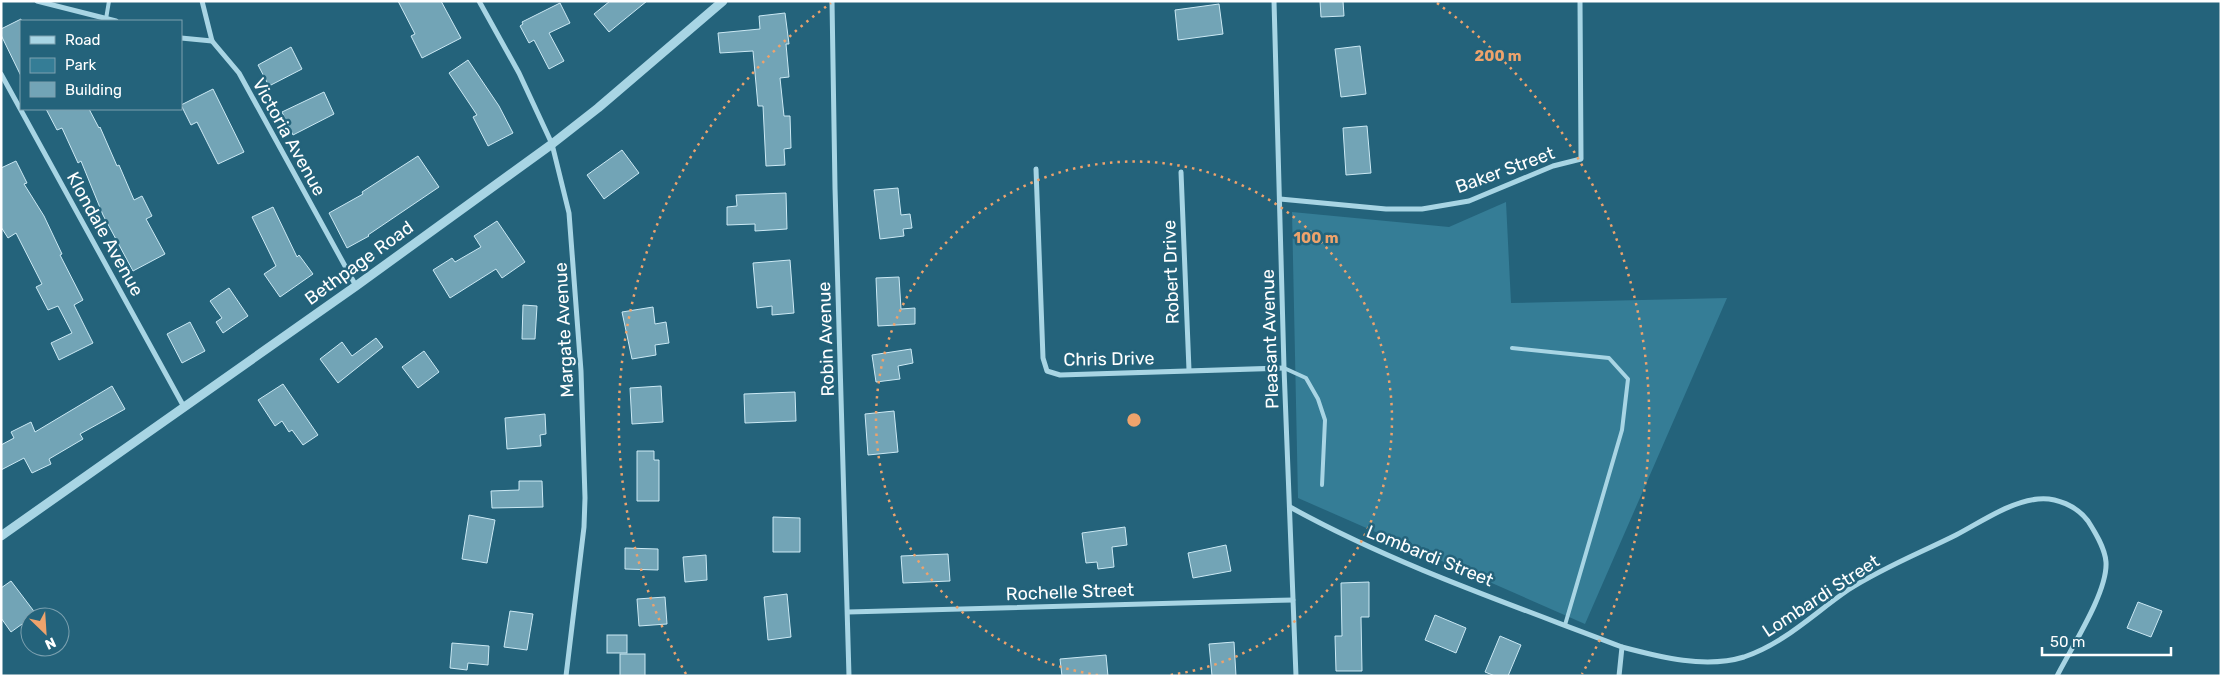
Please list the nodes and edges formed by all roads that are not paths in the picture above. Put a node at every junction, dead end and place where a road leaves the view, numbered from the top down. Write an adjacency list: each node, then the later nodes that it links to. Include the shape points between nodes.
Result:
1 (37, 1): 9 (street)
2 (109, 1): 9 (lane)
3 (202, 1): 12 (street, Victoria Avenue)
4 (478, 1): 16 (street, Margate Avenue, via 519,73)
5 (723, 1): 16 (street, Bethpage Road)
6 (832, 1): 29 (street, Robin Avenue)
7 (1274, 1): 19 (street, Pleasant Avenue)
8 (1580, 1): 19 (street, Baker Street, via 1581,159 1552,166 1469,201 1422,209 1386,209)
9 (106, 19): 10 (street)
10 (111, 20)
11 (182, 38): 12 (street)
12 (212, 41): 20 (street, Victoria Avenue, via 238,73)
13 (1, 74): 14 (street, Klondale Avenue)
14 (20, 109)
15 (21, 110): 24 (street, Klondale Avenue)
16 (552, 144): 20 (street, Bethpage Road); 32 (street, Margate Avenue, via 569,213 582,410 584,527)
17 (1036, 169): 23 (street, Chris Drive, via 1043,358 1047,371 1060,375)
18 (1181, 172): 23 (street, Robert Drive)
19 (1280, 199): 22 (street, Pleasant Avenue)
20 (356, 286): 24 (street, Bethpage Road)
21 (1512, 348): 30 (lane, via 1609,358 1628,379 1622,430)
22 (1284, 368): 23 (street, Chris Drive); 25 (lane, via 1306,378 1325,420); 26 (street, Pleasant Avenue)
23 (1189, 370)
24 (184, 407): 27 (street, Bethpage Road)
25 (1322, 485)
26 (1290, 507): 28 (street, Pleasant Avenue); 30 (street, Lombardi Street, via 1330,529 1420,569)
27 (1, 536)
28 (1293, 600): 29 (street, Rochelle Street); 34 (street, Pleasant Avenue)
29 (848, 612): 33 (street, Robin Avenue)
30 (1565, 625): 31 (street, Lombardi Street)
31 (1622, 647): 35 (street); 36 (street, Lombardi Street, via 1693,662 1742,658 1782,640 1848,590 1882,570 2007,509 2048,498 2075,509 2085,518 2106,562 2095,603)
32 (566, 676)
33 (849, 676)
34 (1296, 676)
35 (1619, 676)
36 (2057, 676)

